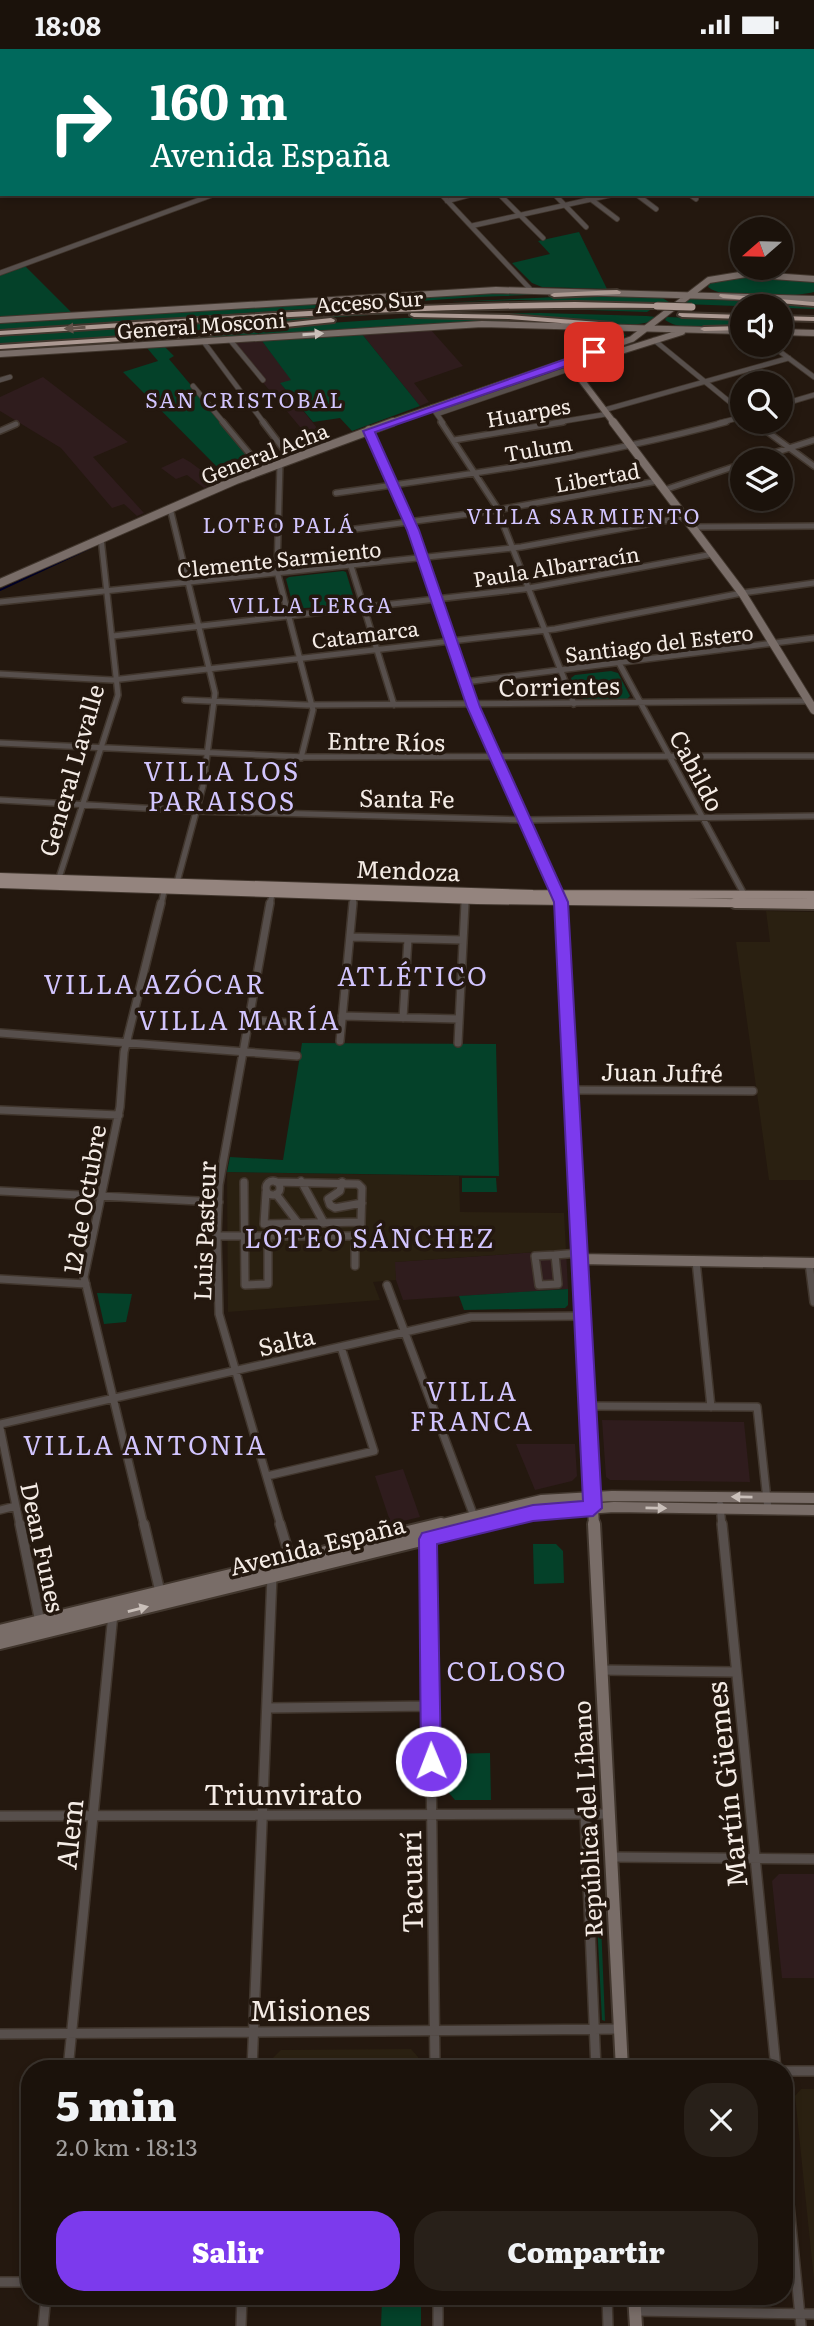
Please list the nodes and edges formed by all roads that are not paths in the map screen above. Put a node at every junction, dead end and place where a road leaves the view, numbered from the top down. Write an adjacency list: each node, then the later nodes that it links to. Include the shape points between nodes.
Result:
1 (210, 196): 19 (street)
2 (443, 196): 11 (street)
3 (466, 196): 11 (street)
4 (501, 196): 14 (street)
5 (556, 196): 12 (street)
6 (607, 196): 10 (street)
7 (639, 196): 13 (street)
8 (692, 196): 9 (street)
9 (696, 199)
10 (592, 200): 12 (street); 15 (street)
11 (447, 201): 16 (street)
12 (564, 204): 14 (street); 17 (street)
13 (656, 209)
14 (519, 215): 16 (street); 18 (street)
15 (617, 219)
16 (471, 226): 22 (street)
17 (586, 227)
18 (542, 239)
19 (0, 273)
20 (814, 279): 21 (main road, General Acha, via 737,274)
21 (703, 282): 26 (main road, General Acha); 27 (main road, via 707,290)
22 (531, 290): 23 (main road, General Mosconi); 42 (main road, General Mosconi)
23 (596, 292): 24 (highway); 29 (main road, General Mosconi); 33 (highway)
24 (617, 292): 25 (main road)
25 (663, 294): 26 (main road); 29 (main road)
26 (688, 295): 27 (main road); 29 (main road, General Acha)
27 (721, 296): 28 (main road); 30 (highway)
28 (814, 297)
29 (678, 299): 40 (main road, General Acha)
30 (814, 304)
31 (692, 307): 32 (highway, Acceso Sur); 33 (highway, Acceso Sur, bridge, via 498,303)
32 (730, 309)
33 (361, 310): 53 (highway, Acceso Sur, one-way to 53)
34 (793, 310): 35 (highway)
35 (814, 311)
36 (414, 314): 37 (highway, Acceso Sur, via 508,310); 45 (highway); 60 (highway, Acceso Sur)
37 (649, 314): 38 (highway, Acceso Sur)
38 (682, 315): 39 (highway, Acceso Sur)
39 (730, 317)
40 (660, 318): 47 (main road, General Acha); 49 (main road)
41 (793, 319): 43 (highway)
42 (0, 320)
43 (814, 320)
44 (564, 324): 45 (main road, General Mosconi); 55 (main road, General Mosconi, one-way to 44, via 461,325); 63 (main road)
45 (613, 325): 47 (main road, General Mosconi); 59 (main road, via 625,331)
46 (814, 325): 48 (highway)
47 (650, 327): 49 (main road, General Mosconi); 59 (main road, General Acha)
48 (793, 327)
49 (674, 328): 50 (main road, General Mosconi)
50 (700, 329): 51 (highway); 57 (main road, General Acha)
51 (730, 329)
52 (793, 331): 54 (main road)
53 (0, 333)
54 (814, 333)
55 (230, 339): 56 (main road, General Mosconi); 69 (street)
56 (219, 340): 58 (main road, General Mosconi); 61 (street)
57 (653, 340): 63 (main road, General Acha); 70 (street)
58 (203, 341): 61 (street); 62 (main road, General Mosconi)
59 (627, 341): 63 (main road, General Acha)
60 (0, 347)
61 (209, 352): 87 (street)
62 (0, 354)
63 (598, 355): 65 (main road, General Acha)
64 (789, 358): 67 (street); 70 (street, Huarpes)
65 (570, 364): 75 (main road, General Acha); 76 (main road)
66 (10, 377): 68 (street)
67 (814, 377)
68 (0, 380)
69 (263, 380)
70 (705, 381): 74 (street); 76 (street, Huarpes)
71 (193, 386): 91 (street)
72 (814, 395): 73 (street)
73 (793, 401)
74 (730, 404)
75 (434, 410): 80 (main road, General Acha); 82 (street)
76 (606, 412): 82 (street, Huarpes); 84 (main road)
77 (730, 418): 84 (street, Tulum)
78 (16, 424): 79 (street)
79 (0, 431)
80 (369, 431): 87 (main road, General Acha); 94 (main road, República del Líbano)
81 (769, 434): 85 (street)
82 (454, 440): 92 (street)
83 (814, 440): 85 (street)
84 (632, 447): 92 (street, Tulum); 93 (main road)
85 (787, 448)
86 (793, 452): 89 (street)
87 (291, 459): 88 (main road, General Acha)
88 (280, 463): 91 (main road, General Acha); 109 (street)
89 (814, 466)
90 (730, 468): 95 (street, Libertad)
91 (263, 470): 97 (main road, General Acha)
92 (475, 474): 94 (street, Tulum); 98 (street)
93 (658, 481): 95 (main road); 98 (street, Libertad)
94 (393, 485): 96 (street, Tulum); 100 (main road, República del Líbano)
95 (664, 490): 99 (main road)
96 (335, 493)
97 (170, 508): 104 (main road, General Acha); 112 (street)
98 (498, 510): 100 (street, Libertad); 105 (street)
99 (685, 517): 102 (main road); 105 (street, Clemente Sarmiento)
100 (409, 521): 103 (street, Libertad); 107 (main road, República del Líbano)
101 (814, 526): 102 (street)
102 (692, 527): 106 (main road)
103 (333, 532)
104 (101, 538): 110 (main road, General Acha); 114 (street, General Lavalle)
105 (513, 548): 107 (street, Clemente Sarmiento); 113 (street)
106 (713, 554): 113 (street, Paula Albarracín); 115 (main road)
107 (424, 558): 108 (street, Clemente Sarmiento); 116 (main road, República del Líbano)
108 (351, 566): 109 (street, Clemente Sarmiento); 118 (street)
109 (278, 574): 112 (street, Clemente Sarmiento); 119 (street)
110 (0, 583)
111 (814, 583): 115 (street, Catamarca)
112 (188, 584): 114 (street, Clemente Sarmiento); 120 (street)
113 (529, 589): 116 (street, Paula Albarracín); 121 (street)
114 (107, 592): 117 (street, Clemente Sarmiento); 122 (street, General Lavalle)
115 (742, 593): 121 (street, Catamarca); 125 (main road)
116 (439, 599): 118 (street, Paula Albarracín); 124 (main road, República del Líbano)
117 (0, 602)
118 (363, 607): 119 (street, Paula Albarracín); 126 (street)
119 (290, 616): 120 (street, Paula Albarracín); 127 (street)
120 (198, 626): 122 (street, Paula Albarracín); 129 (street)
121 (545, 630): 124 (street, Catamarca); 130 (street)
122 (113, 636): 132 (street, General Lavalle)
123 (814, 638): 125 (street, Santiago del Estero)
124 (452, 641): 126 (street, Catamarca); 133 (main road, República del Líbano)
125 (773, 643): 128 (street, Santiago del Estero); 134 (main road)
126 (376, 649): 127 (street, Catamarca); 140 (street)
127 (302, 658): 129 (street, Catamarca); 139 (street)
128 (619, 663): 130 (street, Santiago del Estero); 137 (street, Cabildo)
129 (209, 669): 132 (street, Catamarca); 136 (street)
130 (561, 670): 133 (street, Santiago del Estero); 138 (street)
131 (0, 674): 132 (street, Catamarca)
132 (117, 680): 144 (street, General Lavalle, via 118,695)
133 (465, 682): 141 (main road, República del Líbano)
134 (809, 698): 137 (street, Corrientes); 142 (main road)
135 (185, 700): 136 (street, Corrientes)
136 (214, 702): 139 (street, Corrientes); 145 (street)
137 (641, 703): 138 (street, Corrientes); 148 (street, Cabildo)
138 (574, 704): 141 (street, Corrientes)
139 (312, 705): 140 (street, Corrientes); 147 (street)
140 (394, 705): 141 (street, Corrientes)
141 (472, 705): 149 (main road, República del Líbano)
142 (814, 710)
143 (0, 743): 144 (street, Entre Ríos)
144 (100, 750): 145 (street, Entre Ríos); 151 (street, General Lavalle)
145 (207, 755): 147 (street, Entre Ríos); 152 (street)
146 (814, 757): 148 (street, Entre Ríos)
147 (301, 758): 149 (street, Entre Ríos)
148 (670, 758): 149 (street, Entre Ríos); 154 (street, Cabildo)
149 (497, 760): 155 (main road, República del Líbano)
150 (0, 800): 151 (street, Santa Fe)
151 (82, 805): 152 (street, Santa Fe); 157 (street, General Lavalle)
152 (196, 811): 155 (street, Santa Fe); 160 (street)
153 (814, 816): 154 (street, Santa Fe)
154 (702, 817): 155 (street, Santa Fe); 163 (street, Cabildo)
155 (524, 820): 166 (main road, República del Líbano)
156 (0, 877): 157 (main road, Mendoza)
157 (57, 882): 158 (main road, Mendoza); 159 (main road, Mendoza)
158 (0, 884)
159 (165, 886): 160 (main road, Mendoza); 181 (street, 12 de Octubre)
160 (176, 886): 161 (main road, Mendoza)
161 (272, 890): 162 (main road, Mendoza); 176 (street, Luis Pasteur)
162 (354, 893): 165 (main road, Mendoza); 170 (street)
163 (743, 895): 164 (main road, Mendoza); 166 (main road, Mendoza); 167 (street); 168 (street, Cabildo)
164 (814, 895)
165 (465, 896): 166 (main road, Mendoza); 172 (street)
166 (559, 898): 167 (main road, Mendoza); 184 (main road, República del Líbano)
167 (729, 903): 168 (main road, Mendoza)
168 (753, 903): 169 (main road, Mendoza)
169 (814, 904)
170 (350, 937): 171 (street); 173 (street)
171 (408, 939): 172 (street); 174 (street)
172 (463, 940): 175 (street)
173 (342, 1016): 174 (street); 179 (street)
174 (403, 1018): 175 (street)
175 (459, 1019): 180 (street)
176 (249, 1020): 177 (street); 182 (street, Luis Pasteur)
177 (290, 1023)
178 (0, 1033): 181 (street)
179 (340, 1041)
180 (458, 1043)
181 (126, 1044): 182 (street); 187 (street, 12 de Octubre)
182 (243, 1052): 183 (street); 196 (street, Luis Pasteur)
183 (297, 1056)
184 (570, 1090): 185 (street, Juan Jufré); 206 (main road, República del Líbano)
185 (752, 1091)
186 (0, 1110): 187 (street)
187 (119, 1115): 195 (street, 12 de Octubre)
188 (301, 1181): 190 (street); 191 (street); 200 (street)
189 (244, 1182): 202 (street)
190 (276, 1182): 193 (street, via 265,1185); 194 (street, via 282,1188)
191 (342, 1182): 197 (street, via 360,1185); 197 (street, via 340,1191 328,1199 330,1205)
192 (0, 1191): 195 (street)
193 (266, 1192): 194 (street); 199 (street, via 264,1223)
194 (276, 1194): 199 (street)
195 (101, 1196): 196 (street); 211 (street, 12 de Octubre)
196 (219, 1202): 201 (street, Luis Pasteur)
197 (362, 1203): 198 (street)
198 (361, 1222): 200 (street); 204 (street)
199 (298, 1223): 200 (street)
200 (324, 1223)
201 (217, 1236): 202 (street); 217 (street, Luis Pasteur, via 219,1314)
202 (244, 1236): 203 (street); 203 (street, via 244,1285 268,1284)
203 (268, 1236): 204 (street)
204 (361, 1236): 209 (street, via 355,1242)
205 (555, 1254): 205 (street, via 558,1284 539,1285 535,1256); 206 (street)
206 (579, 1256): 207 (main road); 214 (main road, República del Líbano)
207 (696, 1261): 208 (main road); 220 (street)
208 (811, 1263): 213 (street)
209 (355, 1266)
210 (0, 1279): 211 (street)
211 (86, 1284): 218 (street, 12 de Octubre)
212 (387, 1285): 215 (street)
213 (814, 1301)
214 (582, 1316): 215 (street, Salta, via 471,1317); 219 (main road, República del Líbano)
215 (404, 1332): 216 (street, Salta); 230 (street)
216 (341, 1347): 217 (street, Salta); 222 (street, via 374,1451)
217 (236, 1371): 218 (street, Salta); 222 (street, Luis Pasteur)
218 (114, 1399): 221 (street, Salta); 235 (street, 12 de Octubre)
219 (587, 1406): 220 (street); 224 (main road, República del Líbano)
220 (710, 1407): 226 (street, via 757,1407)
221 (0, 1426): 227 (street, Dean Funes)
222 (267, 1476): 233 (street, Luis Pasteur)
223 (814, 1498): 226 (main road, Avenida España)
224 (592, 1502): 225 (main road, Avenida España); 230 (main road, Avenida España); 241 (main road, República del Líbano)
225 (719, 1503): 226 (main road, Avenida España); 242 (street, Martín Güemes)
226 (767, 1503): 229 (main road, Avenida España)
227 (16, 1506): 228 (street); 238 (street, Dean Funes)
228 (0, 1510)
229 (814, 1510)
230 (475, 1521): 231 (main road, Avenida España); 232 (main road, Avenida España)
231 (425, 1526): 232 (street, Tacuarí); 233 (main road, Avenida España)
232 (428, 1539): 233 (main road, Avenida España); 243 (street, Tacuarí)
233 (292, 1566): 234 (main road, Avenida España)
234 (273, 1571): 235 (main road, Avenida España); 244 (street)
235 (161, 1597): 236 (main road, Avenida España); 237 (main road, Avenida España, one-way to 235)
236 (114, 1603): 237 (street, Alem); 238 (main road, Avenida España)
237 (112, 1616): 238 (main road, Avenida España); 249 (street, Alem)
238 (41, 1627): 239 (main road, Avenida España); 240 (main road, Avenida España)
239 (0, 1631)
240 (0, 1643)
241 (601, 1670): 242 (street); 246 (main road, República del Líbano)
242 (736, 1672): 252 (street, Martín Güemes)
243 (430, 1706): 244 (street); 248 (street, Tacuarí)
244 (267, 1707): 247 (street)
245 (585, 1814): 246 (street, Triunvirato); 248 (street, Triunvirato); 254 (street, República del Líbano)
246 (609, 1814): 251 (main road, República del Líbano)
247 (262, 1815): 248 (street, Triunvirato); 249 (street, Triunvirato); 257 (street)
248 (432, 1815): 256 (street, Tacuarí)
249 (93, 1816): 250 (street, Triunvirato); 259 (street, Alem)
250 (0, 1817)
251 (611, 1857): 252 (street); 255 (main road, República del Líbano)
252 (755, 1859): 253 (street); 265 (street, Martín Güemes)
253 (814, 1859)
254 (594, 2029): 255 (street, Misiones); 256 (street, Misiones); 263 (street, República del Líbano)
255 (620, 2029): 264 (main road, República del Líbano)
256 (434, 2031): 257 (street, Misiones); 262 (street, Tacuarí)
257 (253, 2032): 259 (street, Misiones); 261 (street)
258 (0, 2033): 259 (street, Misiones)
259 (72, 2033): 260 (street, Alem)
260 (69, 2060)
261 (252, 2060)
262 (435, 2060)
263 (596, 2060)
264 (622, 2060)
265 (775, 2060)
266 (793, 2071): 267 (street)
267 (814, 2071)
268 (793, 2243): 276 (street)
269 (0, 2282): 270 (street)
270 (21, 2282)
271 (45, 2305): 278 (street)
272 (242, 2305): 279 (street)
273 (438, 2305): 280 (street)
274 (607, 2305): 281 (street)
275 (635, 2311): 276 (street)
276 (800, 2313): 277 (street); 282 (street)
277 (814, 2314)
278 (43, 2326)
279 (241, 2326)
280 (438, 2326)
281 (608, 2326)
282 (801, 2326)

